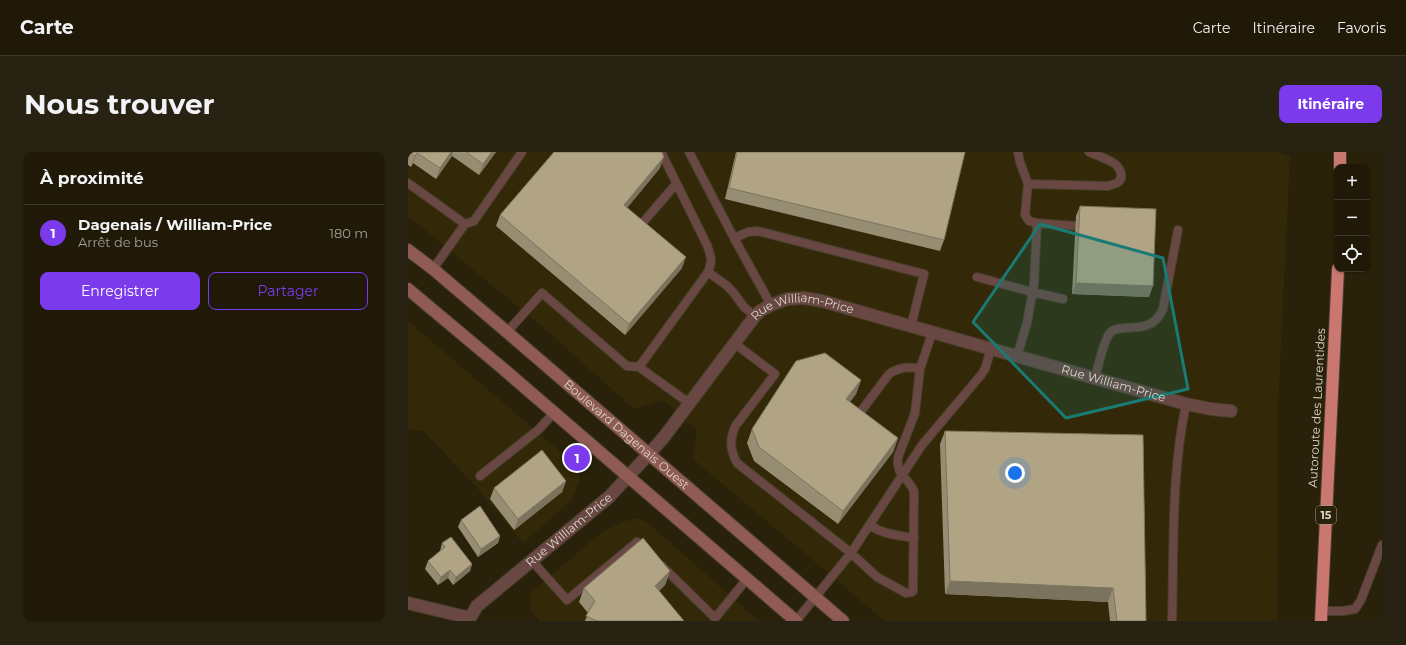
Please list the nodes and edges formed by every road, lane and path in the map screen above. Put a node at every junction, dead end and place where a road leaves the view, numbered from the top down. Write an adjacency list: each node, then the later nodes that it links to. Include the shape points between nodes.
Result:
1 (522, 152): 13 (lane, via 474,221)
2 (661, 152): 9 (lane)
3 (689, 152): 16 (lane)
4 (1018, 152): 10 (lane)
5 (1089, 152): 10 (lane, via 1119,168 1121,178 1117,183 1108,186)
6 (1340, 152): 7 (highway)
7 (1340, 164)
8 (408, 183): 13 (lane)
9 (676, 184): 11 (lane); 19 (lane, via 707,245 712,263)
10 (1028, 184): 12 (lane, via 1025,215 1029,221)
11 (645, 220)
12 (1037, 223): 14 (lane); 23 (lane)
13 (465, 224): 18 (lane)
14 (1075, 226)
15 (1178, 230): 35 (lane, via 1164,309 1160,317 1143,327 1122,328 1110,334)
16 (734, 238): 25 (lane); 27 (lane, via 758,231 924,274)
17 (408, 250): 18 (main road, Boulevard Dagenais Ouest)
18 (433, 269): 28 (main road, Boulevard Dagenais Ouest)
19 (708, 272): 26 (lane, via 726,285); 33 (lane)
20 (1338, 272): 53 (highway, Autoroute des Laurentides / 15)
21 (977, 277): 23 (lane)
22 (409, 291): 39 (main road)
23 (1032, 292): 24 (lane); 32 (lane, via 1027,323)
24 (1063, 299)
25 (771, 305): 26 (street, Rue William-Price); 27 (street, Rue William-Price, via 787,299 804,298 850,308)
26 (755, 316): 30 (street, Rue William-Price)
27 (910, 326): 29 (street, Rue William-Price)
28 (507, 332): 33 (lane, via 542,293 627,366); 41 (main road, Boulevard Dagenais Ouest)
29 (932, 333): 31 (street, Rue William-Price); 34 (lane)
30 (734, 343): 36 (street, Rue William-Price); 48 (lane, via 775,374 732,432 731,449 737,463)
31 (992, 349): 32 (street, Rue William-Price); 42 (lane, via 981,375 922,445)
32 (1017, 356): 35 (street, Rue William-Price)
33 (639, 367): 36 (lane)
34 (920, 369): 40 (lane, via 907,367 889,374); 42 (lane, via 915,413 898,457 898,469)
35 (1095, 378): 37 (street, Rue William-Price)
36 (689, 403): 41 (street, Rue William-Price)
37 (1186, 404): 38 (street, Rue William-Price); 57 (lane, via 1176,470)
38 (1231, 411)
39 (554, 413): 43 (lane, via 538,430); 44 (main road)
40 (856, 418)
41 (649, 454): 44 (street, Rue William-Price); 51 (main road, Boulevard Dagenais Ouest)
42 (902, 475): 45 (lane); 46 (lane, via 914,491)
43 (480, 476)
44 (628, 477): 49 (street, Rue William-Price, via 610,497); 50 (main road)
45 (870, 525): 46 (lane, via 884,533); 48 (lane)
46 (914, 538): 48 (lane, via 912,592 906,593 877,577)
47 (1382, 545): 53 (lane, via 1361,600 1355,609)
48 (852, 553): 51 (lane)
49 (532, 560): 50 (lane, via 567,600 637,542 715,618); 54 (street, Rue William-Price, via 477,606 471,614)
50 (747, 579): 55 (main road)
51 (816, 597): 55 (lane); 56 (main road, Boulevard Dagenais Ouest)
52 (408, 603): 54 (street)
53 (1321, 616)
54 (474, 620)
55 (796, 621)
56 (843, 621)
57 (1172, 621)

